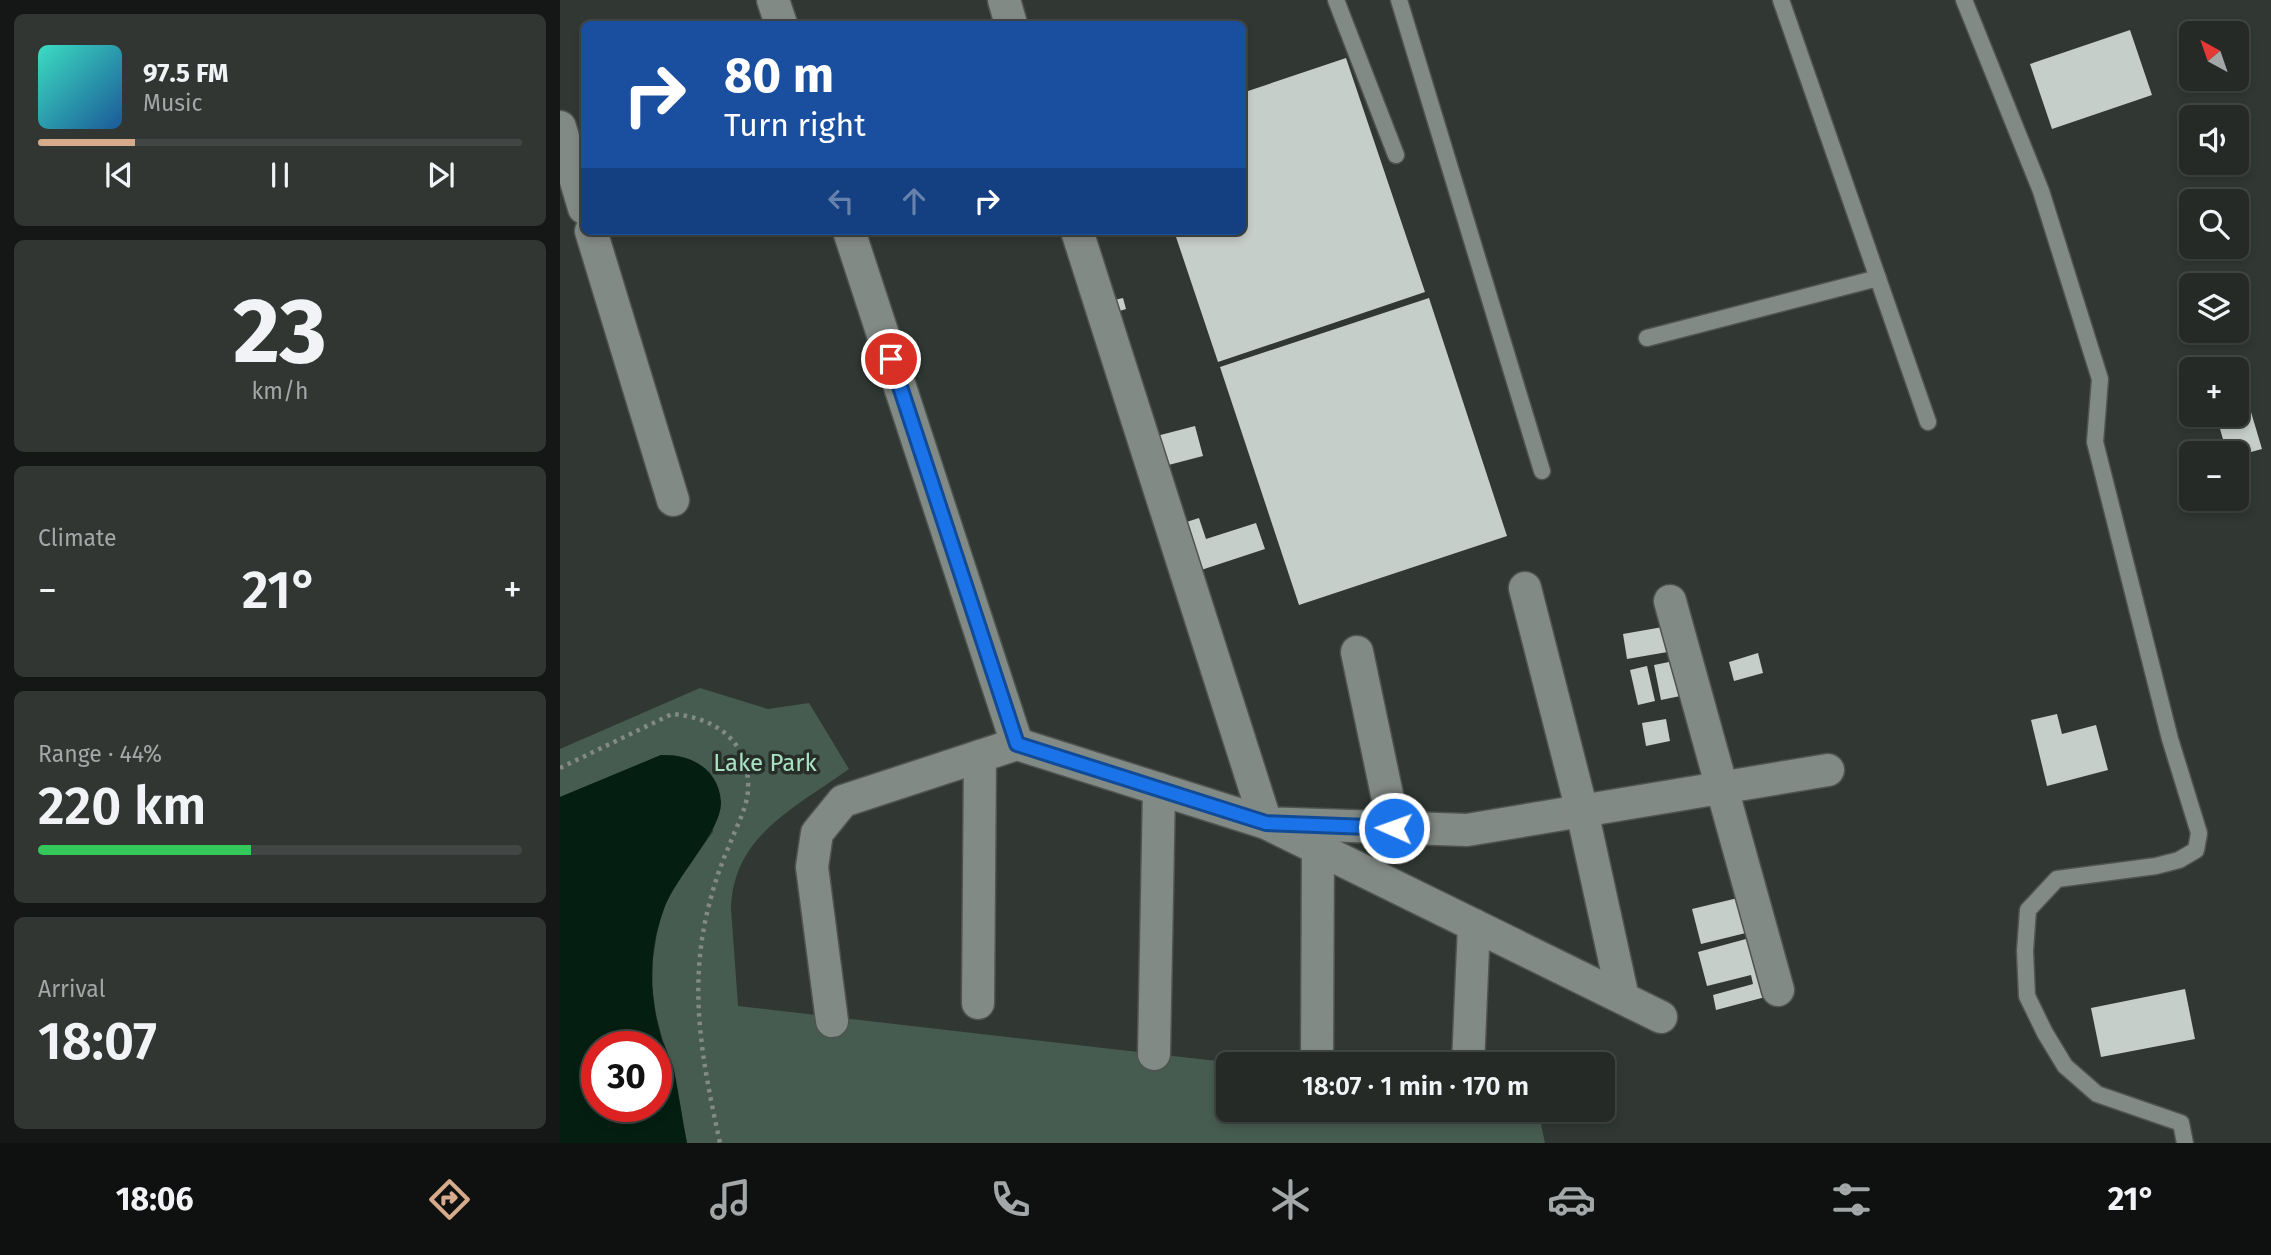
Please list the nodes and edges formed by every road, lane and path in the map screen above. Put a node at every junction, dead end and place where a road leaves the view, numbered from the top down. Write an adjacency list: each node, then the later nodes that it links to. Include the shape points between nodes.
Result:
1 (774, 0): 7 (street)
2 (1004, 0): 8 (street)
3 (1336, 0): 10 (lane)
4 (1399, 0): 18 (lane)
5 (1781, 0): 15 (lane)
6 (1964, 0): 43 (lane, via 2041,191 2100,379 2095,442 2170,739 2199,832 2196,850 2179,860 2057,879 2028,909 2027,996 2065,1066 2097,1094 2181,1123)
7 (781, 21)
8 (1010, 21)
9 (560, 127): 11 (street)
10 (1396, 155)
11 (581, 198)
12 (592, 235): 19 (street)
13 (850, 235): 23 (street)
14 (1078, 235): 30 (street)
15 (1878, 278): 16 (lane); 17 (lane)
16 (1647, 338)
17 (1928, 422)
18 (1542, 471)
19 (673, 500)
20 (1525, 588): 29 (street)
21 (1670, 601): 27 (street)
22 (1357, 652): 31 (street)
23 (1017, 744): 24 (street); 28 (street)
24 (980, 756): 36 (street); 38 (street, via 843,801 817,833 812,867)
25 (560, 768): 42 (path, via 672,714 709,721 725,732 745,762 748,797 709,903 698,981 702,1060)
26 (1828, 770): 27 (street)
27 (1722, 788): 29 (street); 34 (street)
28 (1159, 789): 30 (street); 41 (street)
29 (1582, 811): 31 (street, via 1467,830); 35 (street)
30 (1266, 823): 31 (street); 32 (street)
31 (1394, 828)
32 (1318, 849): 33 (street); 39 (street)
33 (1474, 925): 35 (street); 40 (street)
34 (1778, 990)
35 (1623, 998): 37 (street)
36 (978, 1003)
37 (1661, 1017)
38 (832, 1021)
39 (1317, 1052)
40 (1469, 1052)
41 (1154, 1054)
42 (720, 1143)
43 (2185, 1143)

